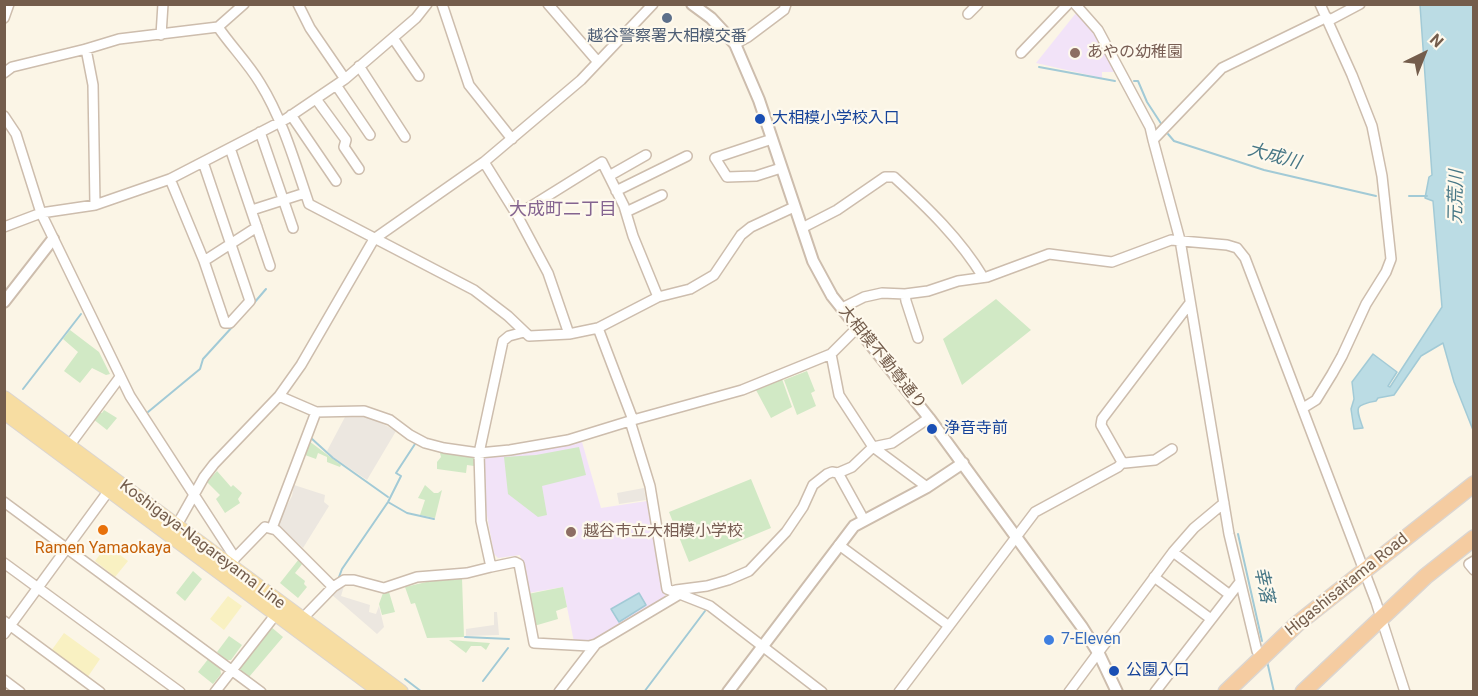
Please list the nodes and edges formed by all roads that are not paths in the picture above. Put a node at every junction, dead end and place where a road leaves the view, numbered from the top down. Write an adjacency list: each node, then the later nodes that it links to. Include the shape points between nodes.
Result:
1 (9, 4): 17 (street)
2 (163, 4): 20 (street)
3 (244, 4): 19 (street)
4 (298, 4): 29 (street)
5 (427, 4): 21 (street)
6 (442, 4): 38 (street, via 469,85)
7 (548, 4): 25 (street)
8 (652, 4): 25 (street)
9 (692, 4): 22 (street, 大相模不動尊通り)
10 (786, 4): 22 (street, via 784,10)
11 (978, 4): 16 (street)
12 (1068, 4): 24 (street)
13 (1075, 4): 40 (street, via 1098,30 1150,127)
14 (1320, 4): 18 (street)
15 (1360, 4): 18 (street)
16 (968, 14)
17 (4, 18)
18 (1328, 19): 40 (street, via 1222,68); 86 (street, via 1372,126 1391,259 1332,374 1316,400)
19 (218, 27): 20 (street); 34 (street, via 260,82)
20 (161, 35): 23 (street, via 119,39)
21 (393, 38): 26 (street); 28 (street)
22 (735, 44): 39 (street, 大相模不動尊通り)
23 (86, 49): 27 (street, via 12,67); 55 (street, via 93,85)
24 (1021, 53)
25 (598, 62): 38 (street)
26 (359, 66): 29 (street); 37 (street)
27 (4, 73)
28 (419, 76)
29 (345, 79): 30 (street)
30 (336, 85): 31 (street); 36 (street)
31 (316, 99): 32 (street); 47 (street, via 346,140 344,147)
32 (291, 115): 34 (street); 50 (street)
33 (4, 116): 59 (street, via 16,134)
34 (280, 122): 35 (street); 52 (street)
35 (260, 132): 41 (street); 54 (street)
36 (370, 135)
37 (405, 137)
38 (512, 139): 45 (street)
39 (772, 139): 46 (street, 大相模不動尊通り); 46 (street, via 715,158 727,177 756,176)
40 (1153, 140): 67 (street)
41 (231, 148): 44 (street); 57 (street)
42 (646, 155): 48 (street)
43 (687, 156): 51 (street)
44 (203, 162): 49 (street); 68 (street)
45 (484, 162): 60 (street); 66 (street)
46 (781, 168): 56 (street, 大相模不動尊通り)
47 (360, 169)
48 (609, 176): 51 (street); 60 (street, via 602,162)
49 (170, 179): 55 (street); 69 (street)
50 (336, 181)
51 (616, 191): 58 (street)
52 (305, 193): 54 (street); 66 (street, via 309,204)
53 (662, 195): 58 (street)
54 (283, 200): 57 (street); 63 (street)
55 (95, 205): 59 (street)
56 (794, 207): 64 (street, 大相模不動尊通り); 73 (street, via 751,226 714,275 690,290)
57 (252, 210): 62 (street)
58 (626, 212): 73 (street)
59 (41, 213): 61 (street); 65 (street)
60 (517, 214): 80 (street, via 548,273)
61 (4, 226)
62 (257, 227): 68 (street); 70 (street)
63 (293, 228)
64 (802, 228): 71 (street, via 885,177 894,177 946,228); 76 (street, 大相模不動尊通り, via 818,271)
65 (52, 239): 74 (street); 83 (street)
66 (374, 239): 79 (street, via 474,290); 84 (street)
67 (1180, 240): 71 (street, via 1112,262 1044,255); 75 (street); 86 (street, via 1227,245 1243,253)
68 (231, 243): 69 (street); 69 (street, via 250,301 230,323 225,323)
69 (204, 261)
70 (270, 266)
71 (983, 278): 72 (street)
72 (905, 294): 76 (street, via 864,297); 81 (street)
73 (658, 297): 77 (street)
74 (4, 303)
75 (1190, 303): 95 (street, via 1102,419 1101,425); 103 (street)
76 (842, 309): 78 (street, 大相模不動尊通り)
77 (598, 328): 80 (street); 90 (street)
78 (857, 328): 82 (street); 89 (street, 大相模不動尊通り)
79 (524, 332): 80 (street, via 533,337); 94 (street, via 503,341)
80 (569, 334)
81 (918, 338)
82 (831, 354): 90 (street, via 742,390); 92 (street, via 839,395)
83 (120, 378): 91 (street); 101 (street)
84 (279, 396): 88 (street); 101 (street, via 214,464)
85 (4, 398): 91 (main road, Koshigaya-Nagareyama Line)
86 (1303, 408): 116 (street)
87 (4, 412): 100 (main road, Koshigaya-Nagareyama Line)
88 (316, 412): 94 (street, via 364,411 390,420 425,442); 106 (street)
89 (929, 418): 92 (street, via 891,444); 96 (street, 大相模不動尊通り)
90 (631, 420): 94 (street, via 568,440); 122 (street, via 650,486 667,589)
91 (69, 446): 105 (main road, Koshigaya-Nagareyama Line)
92 (873, 447): 97 (street, via 852,467); 98 (street)
93 (1172, 449): 95 (street, via 1155,460)
94 (479, 453): 115 (street, via 481,521)
95 (1123, 462): 107 (street, via 1035,512)
96 (963, 463): 98 (street); 107 (street, 大相模不動尊通り)
97 (838, 473): 104 (street); 122 (street, via 827,474 813,485 786,532 748,571 708,586)
98 (927, 487): 104 (street)
99 (1470, 487): 116 (highway, Higashisaitama Road)
100 (110, 489): 110 (street); 124 (main road, Koshigaya-Nagareyama Line)
101 (194, 496): 105 (street); 113 (street)
102 (4, 502): 110 (street)
103 (1224, 503): 111 (street); 119 (street)
104 (864, 520): 109 (street)
105 (177, 525): 113 (main road, Koshigaya-Nagareyama Line)
106 (272, 528): 113 (street, via 265,527); 120 (street)
107 (1017, 537): 128 (street); 132 (street, 大相模不動尊通り)
108 (1473, 538): 125 (highway)
109 (839, 545): 128 (street); 131 (street)
110 (68, 549): 121 (street); 134 (street)
111 (1173, 552): 118 (street); 123 (street)
112 (1473, 561): 117 (street, via 1469,564)
113 (233, 562): 126 (main road, Koshigaya-Nagareyama Line)
114 (4, 563): 121 (street)
115 (491, 567): 120 (street, via 417,577 384,588 354,580 344,580); 130 (street, via 519,564 534,643)
116 (1364, 569): 125 (street); 133 (highway, Higashisaitama Road)
117 (1473, 570)
118 (1154, 577): 127 (street); 132 (street)
119 (1240, 582): 123 (street); 133 (street, via 1257,651)
120 (333, 587): 126 (street)
121 (38, 588): 129 (street); 140 (street)
122 (675, 592): 130 (street); 131 (street, via 710,606)
123 (1230, 595): 127 (street)
124 (276, 614): 134 (street); 143 (main road, Koshigaya-Nagareyama Line)
125 (1382, 616): 137 (highway); 153 (street)
126 (302, 619): 144 (main road, Koshigaya-Nagareyama Line)
127 (1211, 619): 151 (street)
128 (949, 626): 148 (street)
129 (6, 627): 136 (street)
130 (596, 644): 145 (street)
131 (762, 646): 146 (street); 147 (street)
132 (1098, 654): 149 (street); 150 (street, 大相模不動尊通り)
133 (1262, 656): 152 (highway, Higashisaitama Road)
134 (232, 670): 141 (street); 142 (street)
135 (4, 680): 138 (street)
136 (89, 688): 139 (street)
137 (1307, 690)
138 (20, 692)
139 (100, 692)
140 (180, 692)
141 (215, 692)
142 (261, 692)
143 (381, 692)
144 (401, 692)
145 (559, 692)
146 (728, 692)
147 (822, 692)
148 (899, 692)
149 (1069, 692)
150 (1117, 692)
151 (1155, 692)
152 (1226, 692)
153 (1406, 692)

